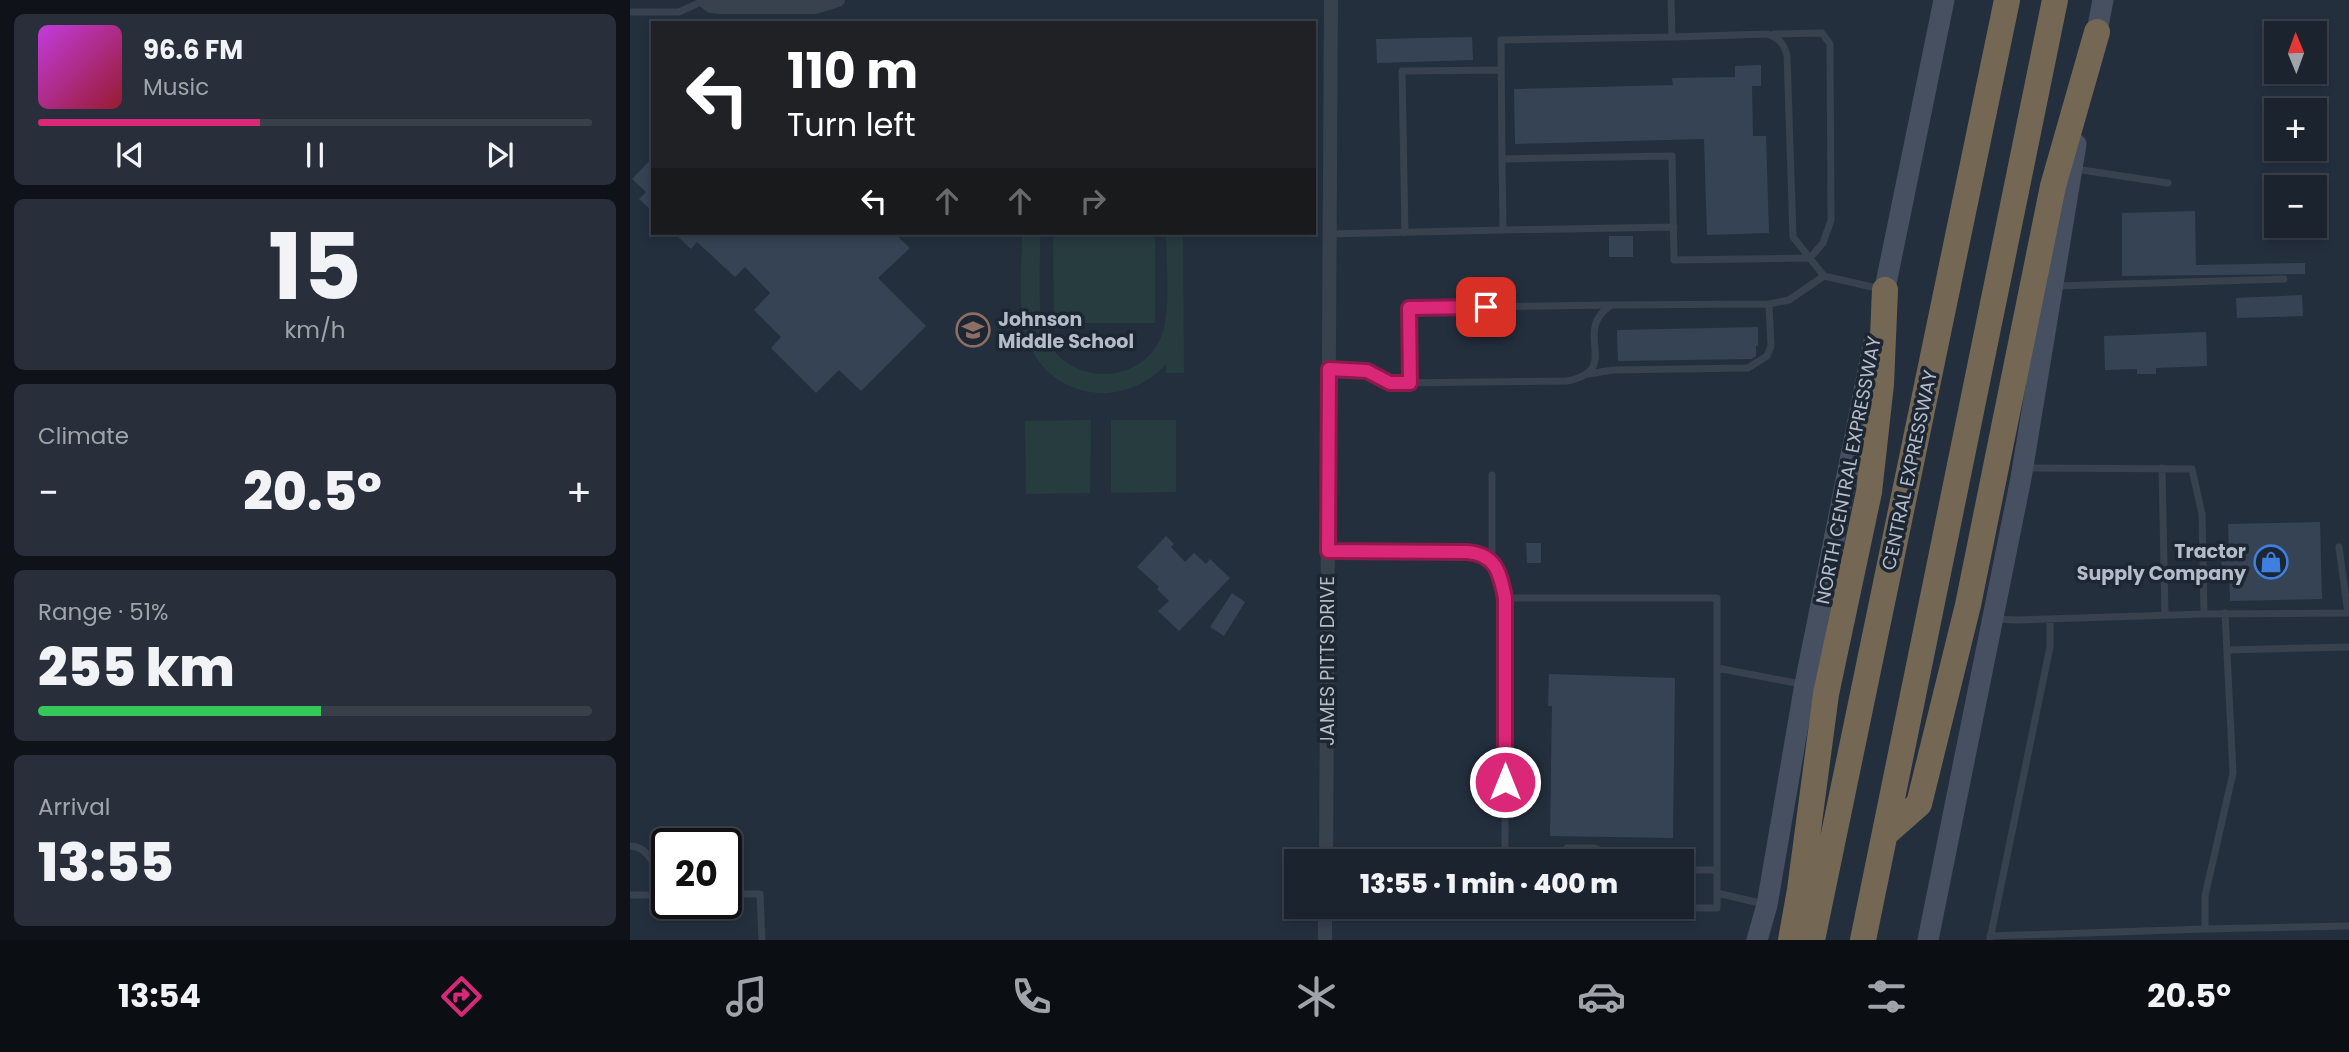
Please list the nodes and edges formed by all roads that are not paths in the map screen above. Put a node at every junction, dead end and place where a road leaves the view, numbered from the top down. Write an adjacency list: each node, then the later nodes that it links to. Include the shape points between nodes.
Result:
1 (703, 0): 9 (street, via 721,7); 10 (lane, via 679,12)
2 (1331, 0): 21 (street, JAMES PITTS DRIVE)
3 (1671, 0): 13 (lane)
4 (1944, 0): 26 (main road, NORTH CENTRAL EXPRESSWAY)
5 (2007, 0): 72 (highway, CENTRAL EXPRESSWAY)
6 (2055, 0): 49 (highway)
7 (2103, 0): 11 (main road)
8 (837, 1): 9 (street, via 816,7)
9 (772, 4)
10 (630, 12)
11 (2097, 32): 16 (main road); 49 (highway, via 2053,186 1968,605 1919,804)
12 (1768, 34): 13 (lane); 22 (lane, via 1779,39 1787,55 1793,237); 22 (lane, via 1822,33 1830,44 1831,220 1823,243)
13 (1672, 37): 14 (lane, via 1501,40)
14 (1501, 69): 15 (lane); 20 (lane, via 1402,71)
15 (1502, 159): 18 (lane, via 1672,156); 19 (lane)
16 (2071, 169): 17 (lane); 25 (main road)
17 (2168, 183)
18 (1674, 227): 19 (lane); 22 (lane, via 1674,260)
19 (1503, 230): 20 (lane)
20 (1405, 233): 21 (lane)
21 (1330, 234): 29 (street, JAMES PITTS DRIVE)
22 (1810, 258): 23 (lane)
23 (1824, 276): 26 (lane); 27 (lane, via 1789,300)
24 (2284, 279): 25 (lane)
25 (2052, 286): 32 (main road)
26 (1885, 290): 48 (main road, NORTH CENTRAL EXPRESSWAY); 71 (highway, via 1869,492 1826,694)
27 (1769, 304): 28 (lane); 30 (lane, via 1771,346 1767,356 1748,368)
28 (1611, 305): 30 (lane, via 1597,317 1593,337 1596,363); 31 (lane, via 1409,308)
29 (1329, 369): 31 (lane, via 1367,371 1390,383); 36 (street, JAMES PITTS DRIVE)
30 (1587, 374): 31 (lane, via 1567,381)
31 (1410, 383)
32 (2023, 468): 33 (lane); 43 (main road)
33 (2162, 468): 41 (lane, via 2192,470 2202,514); 42 (lane)
34 (1492, 475): 37 (lane)
35 (2339, 547): 40 (lane)
36 (1328, 551): 37 (lane, via 1477,552); 51 (street, JAMES PITTS DRIVE)
37 (1492, 559): 38 (lane)
38 (1505, 598): 47 (lane, via 1717,598); 52 (lane)
39 (2225, 613): 40 (lane); 41 (lane); 46 (lane)
40 (2348, 613)
41 (2204, 614): 42 (lane)
42 (2165, 615): 44 (lane)
43 (1994, 619): 44 (lane); 74 (main road)
44 (2050, 619): 67 (lane, via 2050,647)
45 (2349, 647): 46 (lane)
46 (2227, 650): 66 (lane, via 2233,773 2205,896)
47 (1717, 668): 48 (lane); 57 (lane)
48 (1805, 684): 62 (main road, NORTH CENTRAL EXPRESSWAY)
49 (1885, 834): 73 (highway)
50 (630, 846): 55 (lane)
51 (1326, 849)
52 (1505, 849)
53 (1566, 849): 54 (lane)
54 (1597, 849)
55 (651, 858)
56 (1694, 870): 57 (lane)
57 (1717, 870): 58 (lane)
58 (1717, 893): 62 (lane); 63 (lane, via 1717,908)
59 (742, 894): 68 (lane, via 761,894)
60 (630, 895): 61 (lane)
61 (651, 895)
62 (1767, 905): 70 (main road, NORTH CENTRAL EXPRESSWAY)
63 (1694, 908)
64 (1325, 919): 69 (street)
65 (2349, 926): 66 (lane)
66 (2205, 929): 67 (lane)
67 (1990, 938)
68 (762, 940)
69 (1325, 940)
70 (1757, 940)
71 (1791, 940)
72 (1812, 940)
73 (1863, 940)
74 (1928, 940)

